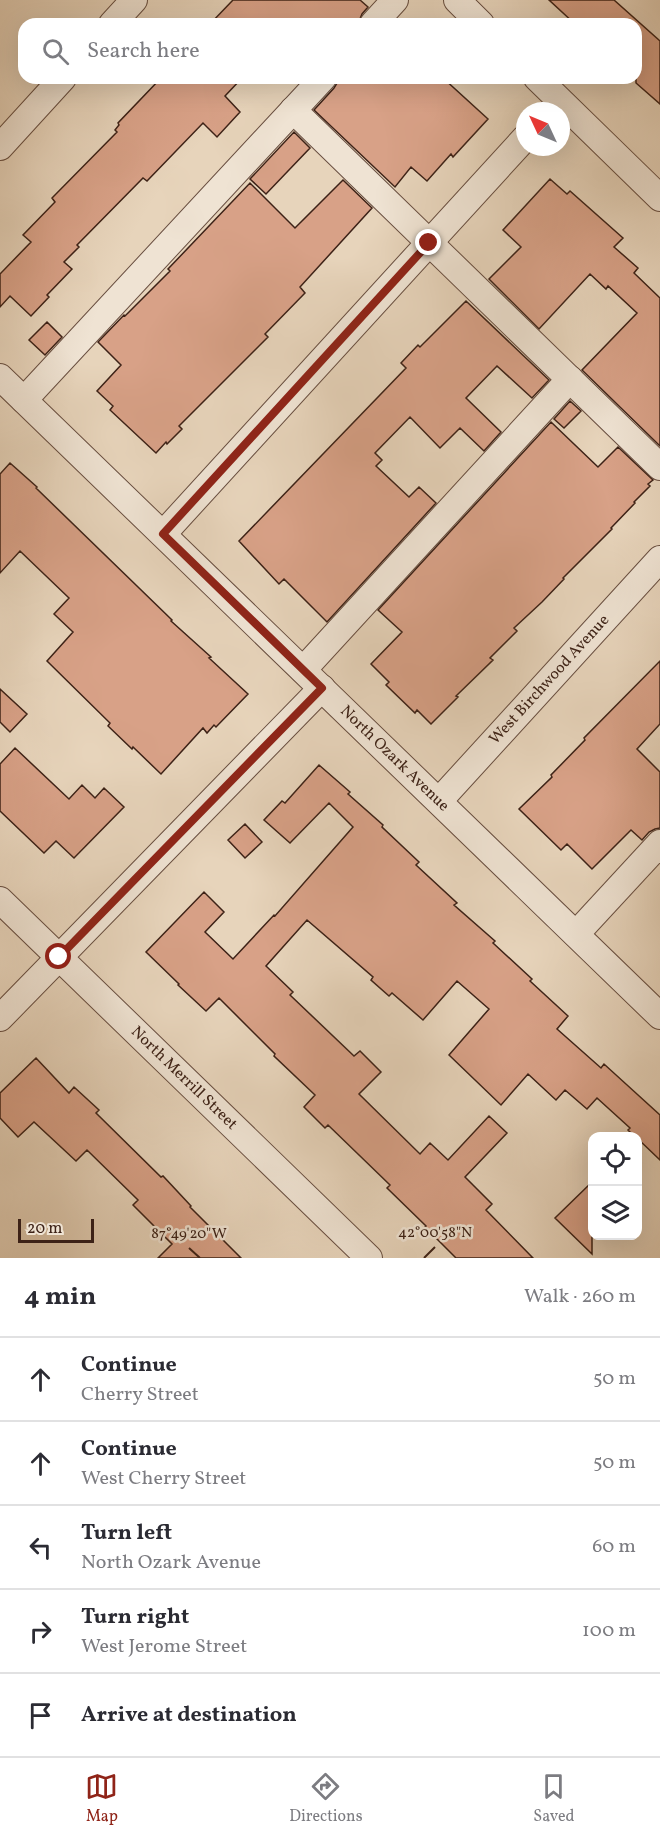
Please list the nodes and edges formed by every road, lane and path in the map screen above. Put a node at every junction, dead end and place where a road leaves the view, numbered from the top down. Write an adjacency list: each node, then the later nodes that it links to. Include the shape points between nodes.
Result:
1 (134, 0): 4 (street)
2 (395, 0): 5 (street)
3 (457, 0): 6 (street)
4 (118, 18)
5 (378, 18)
6 (475, 18)
7 (58, 84): 13 (street)
8 (317, 84): 11 (street)
9 (541, 84): 10 (street)
10 (552, 102)
11 (293, 110): 16 (street); 19 (street)
12 (570, 120): 15 (street)
13 (0, 147)
14 (516, 148): 16 (street)
15 (660, 198)
16 (429, 243): 18 (street); 21 (street)
17 (0, 376): 19 (street, North Ozark Avenue)
18 (570, 379): 20 (street); 23 (street)
19 (24, 400): 21 (street, North Ozark Avenue)
20 (660, 467)
21 (163, 534): 23 (street, North Ozark Avenue)
22 (660, 560): 25 (street, West Birchwood Avenue)
23 (303, 670): 24 (street, North Ozark Avenue)
24 (322, 688): 25 (street, North Ozark Avenue); 29 (street)
25 (439, 801): 28 (street, North Ozark Avenue)
26 (660, 843): 28 (street)
27 (0, 900): 29 (street, North Merrill Street)
28 (576, 934): 30 (street, North Ozark Avenue)
29 (59, 957): 31 (street); 32 (street, North Merrill Street)
30 (660, 1016)
31 (0, 1018)
32 (369, 1258)

